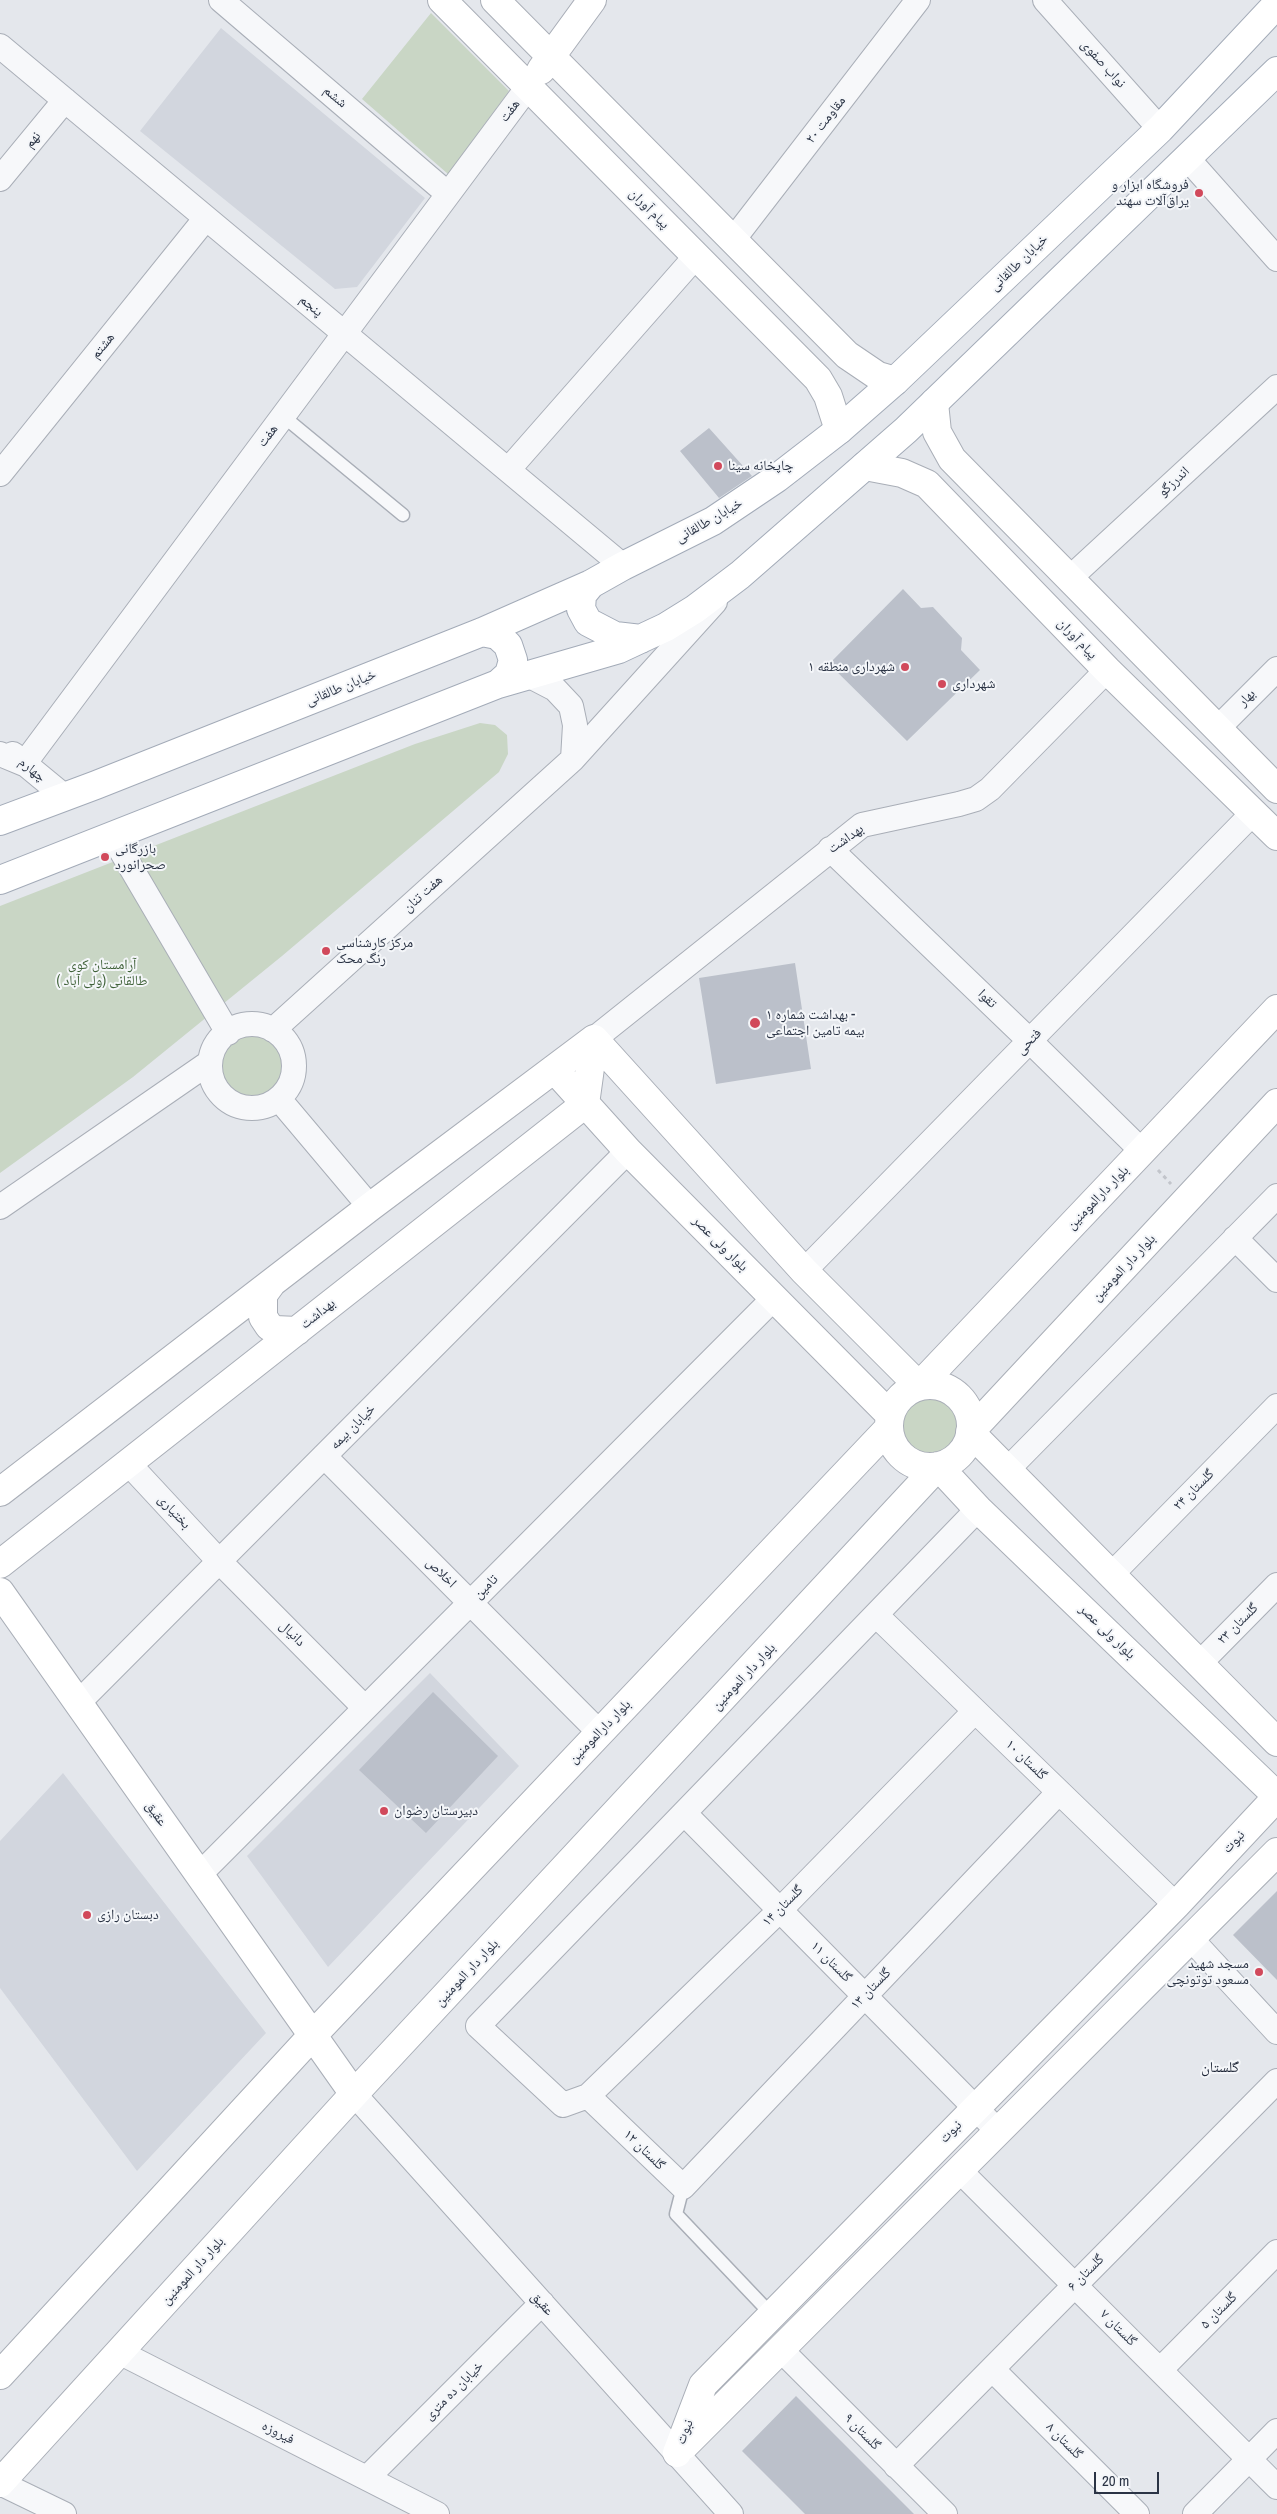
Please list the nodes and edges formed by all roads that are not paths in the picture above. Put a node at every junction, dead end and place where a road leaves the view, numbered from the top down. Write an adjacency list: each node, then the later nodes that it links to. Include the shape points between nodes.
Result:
1 (221, 0): 17 (street, ششم)
2 (442, 0): 12 (main road, پیام آوران)
3 (495, 0): 10 (main road)
4 (592, 0): 10 (main road)
5 (918, 0): 19 (street, مقاومت ۲۰)
6 (1045, 0): 14 (street, نواب صفوی)
7 (1277, 4): 14 (main road, خیابان طالقانی)
8 (1277, 25): 14 (main road)
9 (0, 46): 13 (street, پنجم)
10 (551, 56): 12 (main road); 19 (main road)
11 (1277, 71): 15 (main road)
12 (528, 87): 17 (street, هفت); 20 (main road, پیام آوران)
13 (65, 100): 16 (street, نهم); 18 (street, پنجم)
14 (1160, 129): 25 (main road, خیابان طالقانی)
15 (1188, 159): 21 (street); 27 (main road)
16 (0, 180)
17 (448, 194): 22 (street, هفت)
18 (206, 218): 22 (street, پنجم); 33 (street, هشتم)
19 (733, 240): 23 (main road)
20 (696, 256): 24 (main road, پیام آوران); 32 (street)
21 (1277, 259)
22 (345, 334): 28 (street, هفت); 32 (street, پنجم)
23 (847, 355): 24 (main road, via 838,372); 25 (main road, via 878,376)
24 (818, 379): 29 (main road, پیام آوران, via 828,396)
25 (895, 381): 29 (main road, خیابان طالقانی)
26 (1277, 388): 38 (street, اندرزگو)
27 (934, 403): 30 (main road, via 937,432); 31 (main road)
28 (283, 416): 35 (lane); 50 (street, هفت)
29 (838, 430): 36 (main road, خیابان طالقانی, via 777,478 713,521)
30 (952, 459): 34 (main road, via 944,460 931,469); 38 (main road)
31 (865, 466): 34 (main road, پیام آوران, via 902,473); 37 (main road)
32 (508, 470): 36 (street, پنجم)
33 (0, 474)
34 (927, 484): 43 (main road, پیام آوران)
35 (403, 515)
36 (623, 566): 39 (main road, خیابان طالقانی)
37 (740, 575): 41 (main road, via 695,609); 49 (street, هفت تنان)
38 (1071, 577): 46 (main road)
39 (591, 584): 40 (main road, خیابان طالقانی); 41 (main road, via 582,596 581,609 588,622 616,636)
40 (482, 632): 45 (main road, via 497,635 508,645 513,660 509,674); 52 (main road, خیابان طالقانی)
41 (641, 639): 44 (main road, via 619,649)
42 (1277, 669): 46 (street, بهار)
43 (1107, 670): 53 (main road, پیام آوران); 57 (street, بهداشت, via 990,789 976,798 862,825)
44 (530, 676): 45 (main road); 49 (street, via 555,689 571,706 576,725)
45 (498, 684): 56 (main road)
46 (1218, 728): 51 (main road)
47 (0, 743): 50 (street, چهارم)
48 (0, 754): 50 (street)
49 (574, 759): 60 (street, هفت تنان)
50 (24, 764): 52 (street, چهارم)
51 (1277, 789)
52 (64, 796): 54 (main road, خیابان طالقانی)
53 (1253, 813): 55 (main road, پیام آوران); 63 (street, فتحی)
54 (0, 820)
55 (1277, 836)
56 (113, 838): 58 (main road); 61 (street)
57 (830, 849): 62 (street, بهداشت); 63 (street, تقوا)
58 (0, 880)
59 (1277, 1010): 70 (main road, بلوار دارالمومنین)
60 (273, 1030): 61 (street, via 260,1025 246,1025); 66 (street, via 283,1038 294,1062 287,1089)
61 (228, 1032): 64 (street, via 214,1048)
62 (594, 1039): 65 (main road, بهداشت); 68 (main road); 75 (main road)
63 (1030, 1040): 70 (street, تقوا); 75 (street, فتحی)
64 (210, 1062): 66 (street, via 211,1076 217,1089 238,1106 266,1106); 72 (street)
65 (555, 1070): 68 (main road, بلوار ولی عصر); 73 (main road, بهداشت)
66 (278, 1099): 73 (street)
67 (1277, 1103): 83 (main road, بلوار دار المومنین)
68 (585, 1104): 69 (main road, بلوار ولی عصر); 79 (main road, بهداشت)
69 (628, 1151): 78 (main road, بلوار ولی عصر); 84 (street, خیابان بیمه)
70 (1142, 1151): 80 (main road, بلوار دارالمومنین)
71 (1277, 1196): 74 (street)
72 (0, 1207)
73 (370, 1207): 77 (main road, بهداشت)
74 (1235, 1238): 76 (street); 87 (street)
75 (804, 1271): 80 (main road)
76 (1277, 1280)
77 (271, 1284): 79 (main road, via 263,1295 263,1317 275,1330); 88 (main road, بهداشت)
78 (774, 1298): 82 (main road, بلوار ولی عصر); 95 (street, تامین)
79 (297, 1331): 85 (main road, بهداشت)
80 (919, 1386): 82 (main road, via 901,1397); 83 (main road, via 933,1384 946,1387 958,1395 968,1412)
81 (1277, 1406): 92 (street, گلستان ۲۴)
82 (889, 1422): 86 (main road, via 892,1443 900,1454 911,1463 924,1467); 101 (main road, بلوار دارالمومنین)
83 (970, 1432): 86 (main road, via 960,1454); 87 (main road)
84 (324, 1456): 90 (street, خیابان بیمه); 95 (street, اخلاص)
85 (128, 1463): 90 (street, بختیاری); 91 (main road, بهداشت)
86 (938, 1466): 89 (main road, بلوار ولی عصر); 115 (main road, بلوار دار المومنین)
87 (1008, 1469): 92 (main road)
88 (0, 1492)
89 (978, 1509): 96 (street); 104 (main road, بلوار ولی عصر)
90 (219, 1561): 98 (street, خیابان بیمه); 99 (street, دانیال)
91 (0, 1564)
92 (1112, 1574): 97 (main road)
93 (1277, 1585): 97 (street, گلستان ۲۳)
94 (0, 1592): 98 (main road, عقیق)
95 (470, 1603): 99 (street, تامین); 101 (street, اخلاص)
96 (876, 1615): 100 (street, گلستان ۱۰); 105 (street)
97 (1200, 1663): 102 (main road)
98 (78, 1702): 107 (main road, عقیق)
99 (366, 1708): 107 (street, تامین)
100 (975, 1711): 103 (street, گلستان ۱۰); 109 (street, گلستان ۱۴)
101 (600, 1733): 113 (main road, بلوار دارالمومنین)
102 (1277, 1742)
103 (1059, 1792): 108 (street, گلستان ۱۰); 111 (street, گلستان ۱۳)
104 (1277, 1796): 108 (main road, نبوت)
105 (685, 1814): 109 (street, گلستان ۱۱); 116 (street, via 478,2026 563,2105)
106 (1277, 1852): 110 (main road, نبوت)
107 (199, 1875): 113 (main road, عقیق)
108 (1176, 1905): 110 (main road); 117 (main road, نبوت)
109 (780, 1910): 111 (street, گلستان ۱۱); 116 (street, گلستان ۱۴)
110 (1192, 1940): 112 (street); 118 (main road, نبوت)
111 (865, 1996): 117 (street, گلستان ۱۱); 120 (street, گلستان ۱۳)
112 (1277, 2032)
113 (312, 2036): 115 (main road, عقیق); 129 (main road)
114 (1277, 2081): 122 (street, گلستان ۶)
115 (354, 2094): 123 (street, عقیق); 126 (main road, بلوار دار المومنین)
116 (588, 2096): 120 (street, گلستان ۱۲)
117 (975, 2107): 118 (street, گلستان ۱۱); 124 (main road, نبوت)
118 (998, 2131): 119 (main road, نبوت)
119 (959, 2170): 122 (street, گلستان ۷); 125 (main road, نبوت)
120 (683, 2187): 124 (lane, via 676,2214)
121 (1277, 2252): 128 (street, گلستان ۵)
122 (1075, 2285): 127 (street, گلستان ۶); 128 (street, گلستان ۷)
123 (542, 2304): 131 (street, عقیق); 134 (street, خیابان ده متری)
124 (771, 2314): 131 (main road, نبوت, via 703,2385)
125 (780, 2349): 131 (main road, نبوت); 133 (street, گلستان ۹)
126 (119, 2352): 134 (street, فیروزه); 135 (main road, بلوار دار المومنین)
127 (992, 2369): 133 (street, گلستان ۶); 141 (street, گلستان ۸)
128 (1160, 2370): 132 (street, گلستان ۷)
129 (0, 2375)
130 (1277, 2431): 132 (street)
131 (677, 2453): 139 (street, عقیق)
132 (1249, 2459): 136 (street, گلستان ۷); 142 (street)
133 (896, 2466): 140 (street, گلستان ۹)
134 (367, 2478): 138 (street, فیروزه)
135 (0, 2483): 137 (street)
136 (1277, 2487)
137 (64, 2514)
138 (437, 2514)
139 (731, 2514)
140 (945, 2514)
141 (1137, 2514)
142 (1195, 2514)

